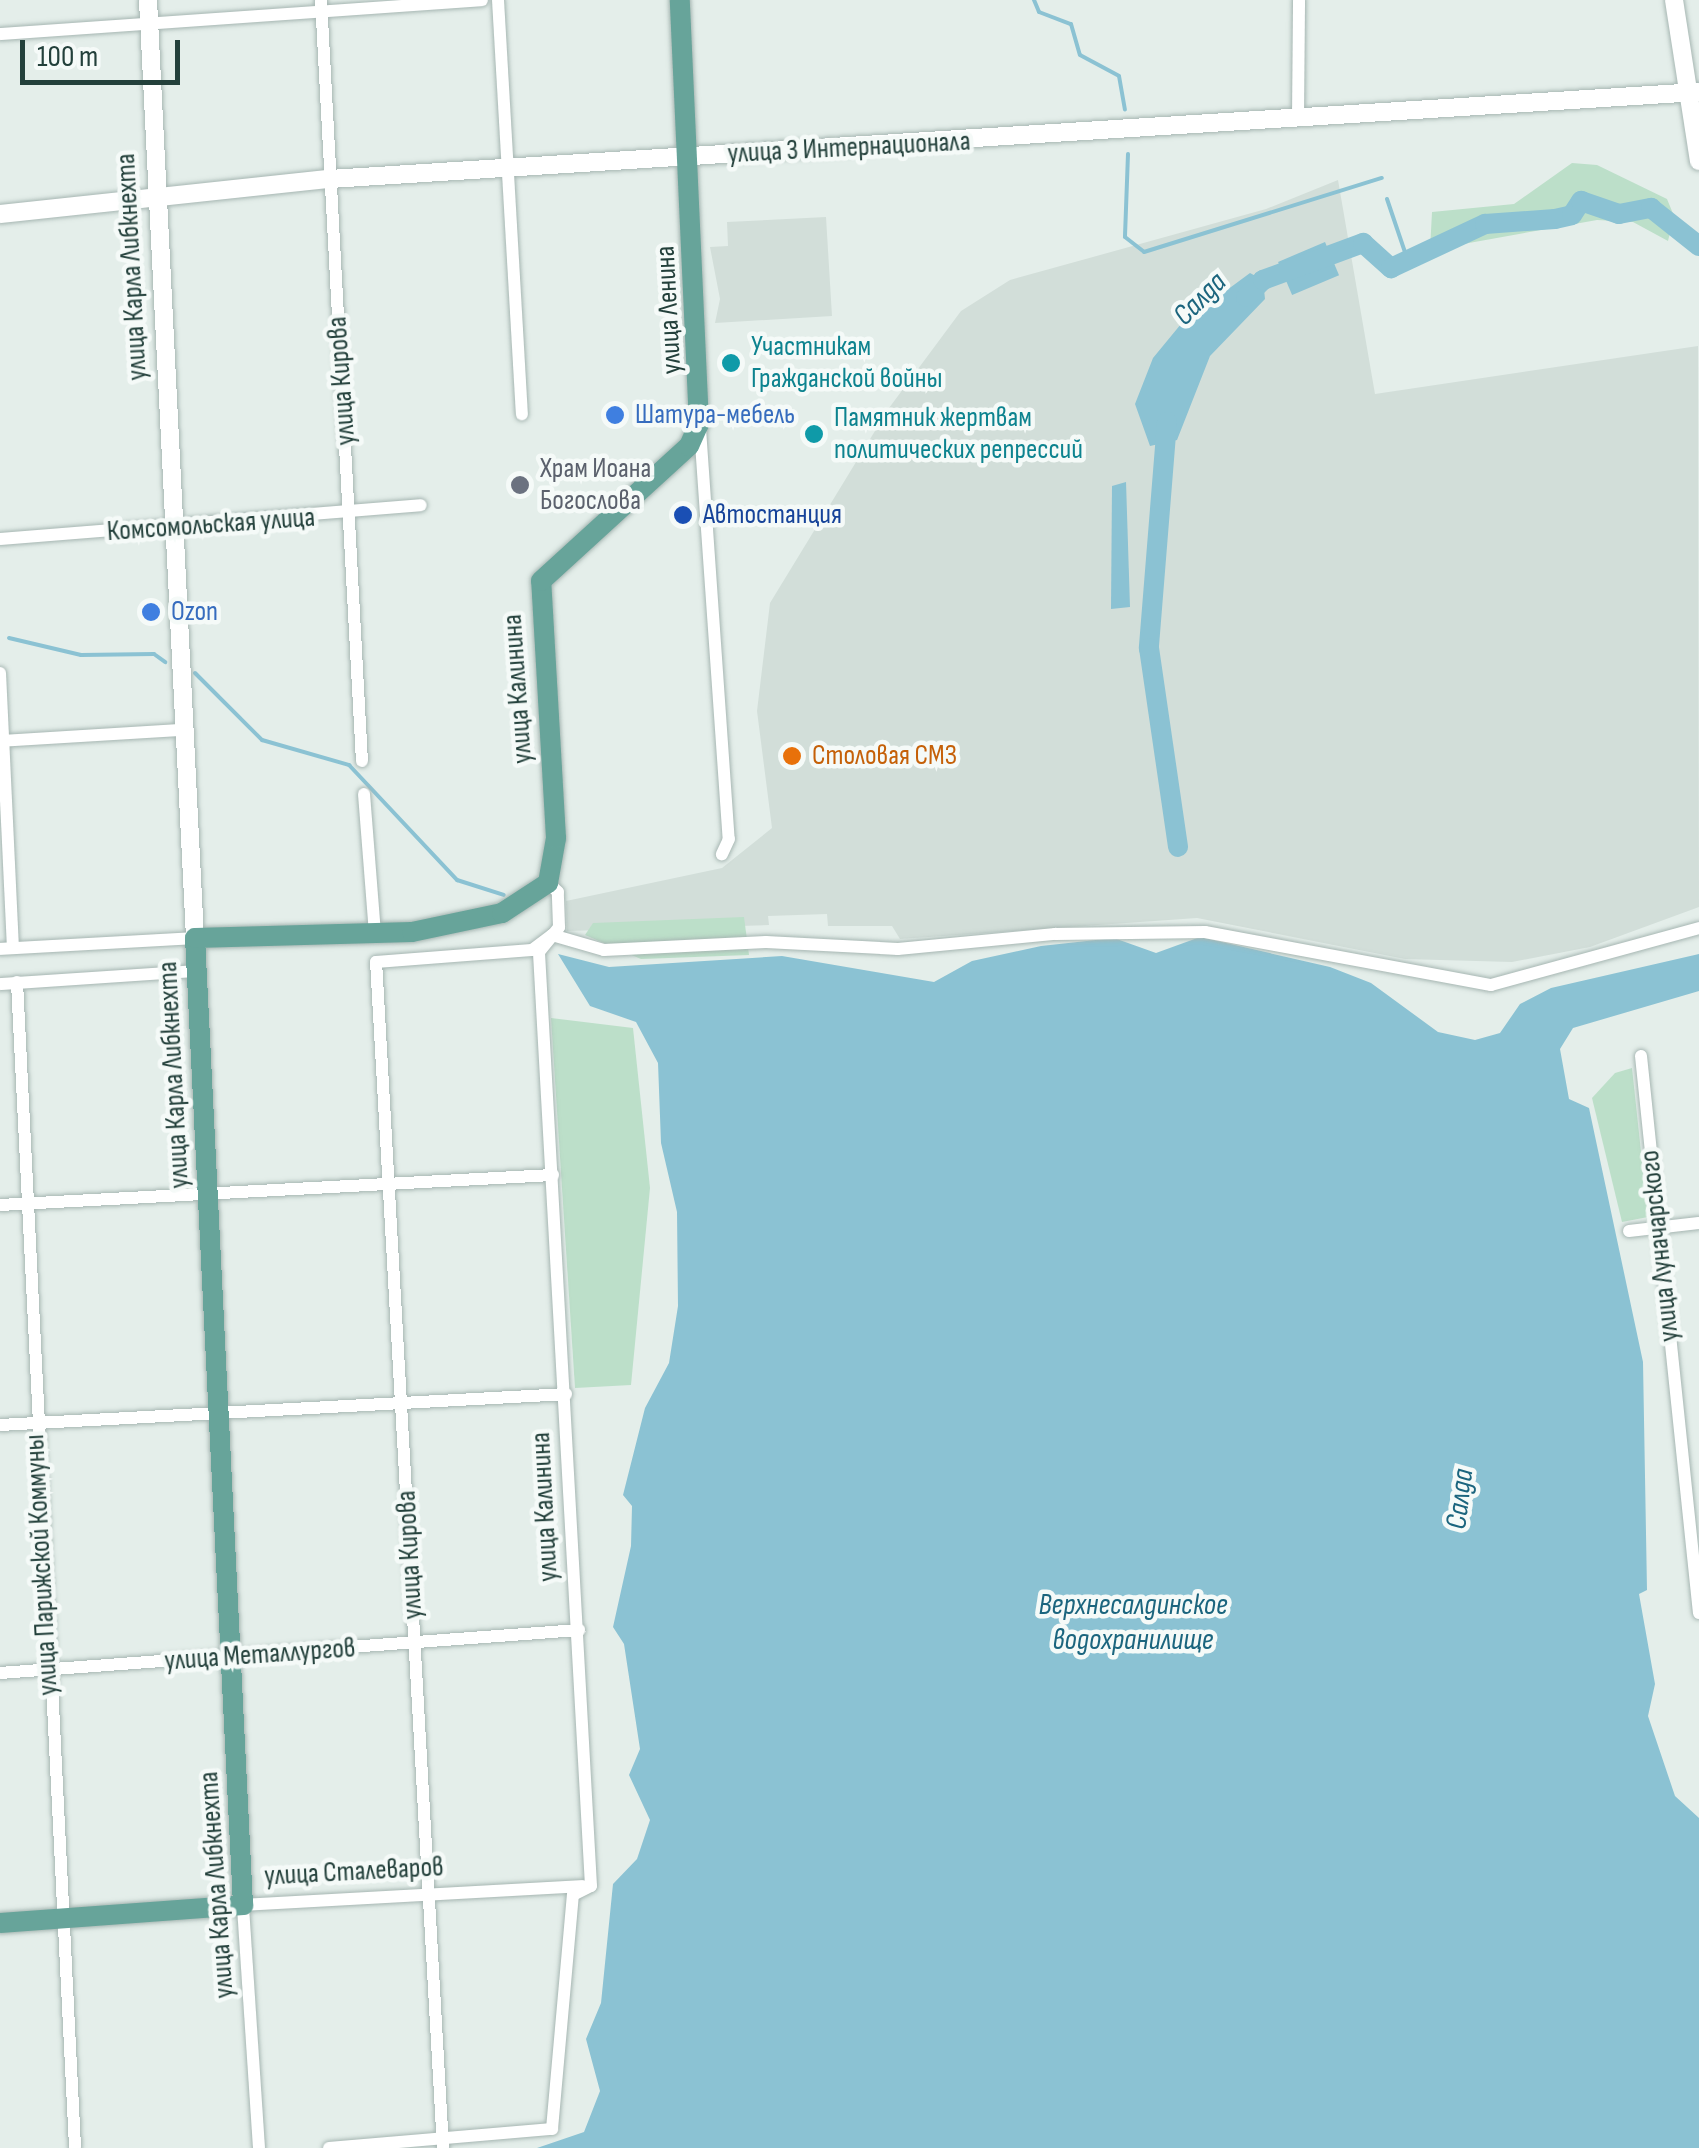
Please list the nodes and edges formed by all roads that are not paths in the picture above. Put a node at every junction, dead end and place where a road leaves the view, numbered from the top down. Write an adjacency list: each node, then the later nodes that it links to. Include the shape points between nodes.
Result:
1 (148, 0): 8 (main road, улица Карла Либкнехта)
2 (482, 0): 7 (street)
3 (498, 0): 14 (street)
4 (680, 0): 12 (main road, улица Ленина)
5 (1299, 0): 11 (street)
6 (1674, 0): 10 (main road)
7 (321, 6): 8 (street); 15 (street, улица Кирова)
8 (149, 22): 9 (street); 16 (main road, улица Карла Либкнехта)
9 (0, 34)
10 (1691, 92): 11 (main road, улица 3 Интернационала); 13 (main road)
11 (1298, 119): 12 (main road, улица 3 Интернационала)
12 (688, 158): 14 (main road, улица 3 Интернационала); 19 (main road, улица Ленина)
13 (1699, 161)
14 (507, 170): 15 (main road, улица 3 Интернационала); 18 (street)
15 (330, 178): 16 (main road, улица 3 Интернационала); 21 (street, улица Кирова)
16 (155, 194): 17 (main road, улица 3 Интернационала); 22 (main road, улица Карла Либкнехта)
17 (0, 214)
18 (522, 414)
19 (699, 424): 29 (street, улица Ленина, via 729,839); 30 (main road, улица Калинина, via 689,446 542,581 556,838)
20 (421, 505): 21 (street, Комсомольская улица)
21 (352, 514): 22 (street, Комсомольская улица); 27 (street, улица Кирова)
22 (174, 528): 23 (street, Комсомольская улица); 25 (main road, улица Карла Либкнехта)
23 (0, 538)
24 (0, 673): 26 (street)
25 (182, 730): 26 (street); 34 (main road, улица Карла Либкнехта)
26 (2, 741): 35 (street)
27 (362, 761)
28 (364, 794): 32 (street)
29 (722, 854)
30 (548, 882): 32 (main road, via 502,913); 33 (street, улица Калинина, via 558,892 559,927)
31 (1699, 928): 33 (street, via 1491,985 1205,932 1055,934 898,949 766,942 604,950)
32 (374, 934): 34 (main road)
33 (552, 935): 40 (street, улица Калинина, via 539,952); 41 (street, улица Кирова, via 532,950 376,962)
34 (195, 938): 35 (street); 36 (main road, улица Карла Либкнехта)
35 (6, 948)
36 (196, 971): 37 (street); 42 (main road, улица Карла Либкнехта)
37 (17, 982): 38 (street); 43 (street, улица Парижской Коммуны)
38 (0, 984)
39 (1641, 1056): 46 (street, улица Луначарского)
40 (554, 1175): 41 (street); 48 (street, улица Калинина)
41 (387, 1182): 42 (street); 49 (street, улица Кирова)
42 (207, 1193): 43 (street); 50 (main road, улица Карла Либкнехта)
43 (24, 1204): 44 (street); 51 (street, улица Парижской Коммуны)
44 (0, 1206)
45 (1699, 1223): 46 (street)
46 (1656, 1228): 47 (street); 53 (street, улица Луначарского)
47 (1629, 1231)
48 (566, 1394): 49 (street); 54 (street, улица Калинина)
49 (401, 1400): 50 (street); 55 (street, улица Кирова)
50 (220, 1410): 51 (street); 56 (main road, улица Карла Либкнехта)
51 (34, 1422): 52 (street); 57 (street, улица Парижской Коммуны)
52 (0, 1426)
53 (1699, 1614)
54 (579, 1630): 55 (street, улица Металлургов); 59 (street, улица Калинина)
55 (416, 1645): 56 (street, улица Металлургов); 60 (street, улица Кирова)
56 (231, 1656): 57 (street, улица Металлургов); 61 (main road, улица Карла Либкнехта)
57 (49, 1672): 58 (street, улица Металлургов); 62 (street, улица Парижской Коммуны)
58 (0, 1673)
59 (591, 1886): 60 (street, улица Сталеваров); 64 (street, via 572,1894 552,2129)
60 (430, 1896): 61 (street, улица Сталеваров); 64 (street, улица Кирова)
61 (243, 1906): 62 (main road, улица Сталеваров); 66 (street, улица Карла Либкнехта)
62 (62, 1918): 63 (main road, улица Сталеваров); 65 (street, улица Парижской Коммуны)
63 (0, 1923)
64 (443, 2145): 67 (street)
65 (75, 2148)
66 (259, 2148)
67 (328, 2148)

